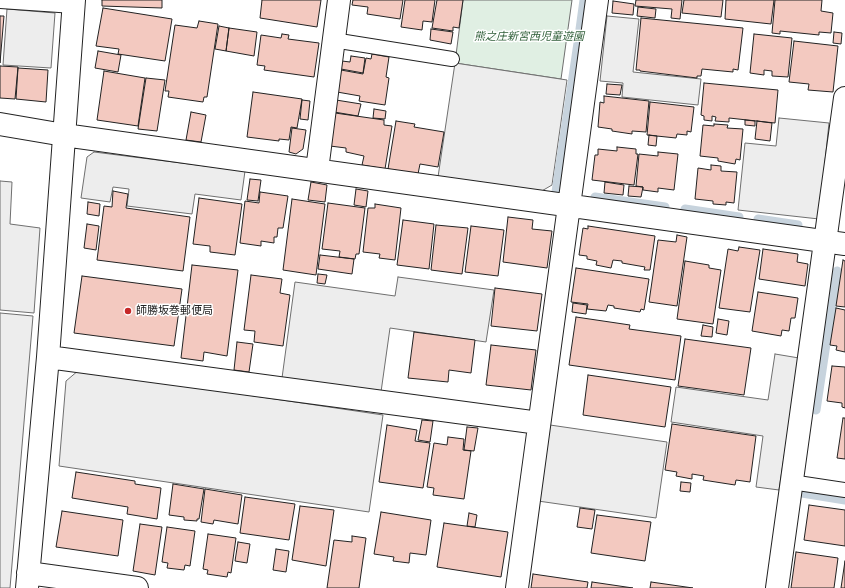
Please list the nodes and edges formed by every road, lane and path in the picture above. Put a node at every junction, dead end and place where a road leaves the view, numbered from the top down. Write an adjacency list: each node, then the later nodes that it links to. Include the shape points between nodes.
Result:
1 (339, 0): 5 (street)
2 (597, 0): 11 (street)
3 (0, 1): 4 (lane)
4 (74, 3): 9 (street)
5 (334, 40): 6 (lane); 10 (street)
6 (452, 59)
7 (845, 98): 12 (street)
8 (0, 124): 9 (street)
9 (64, 135): 10 (street); 13 (street)
10 (317, 170): 11 (street)
11 (569, 206): 12 (street); 14 (street)
12 (835, 243): 15 (street)
13 (48, 357): 14 (street); 17 (street)
14 (539, 423): 19 (street)
15 (791, 482): 16 (lane); 20 (street)
16 (845, 490)
17 (28, 580): 18 (street)
18 (137, 588)
19 (517, 588)
20 (776, 588)

